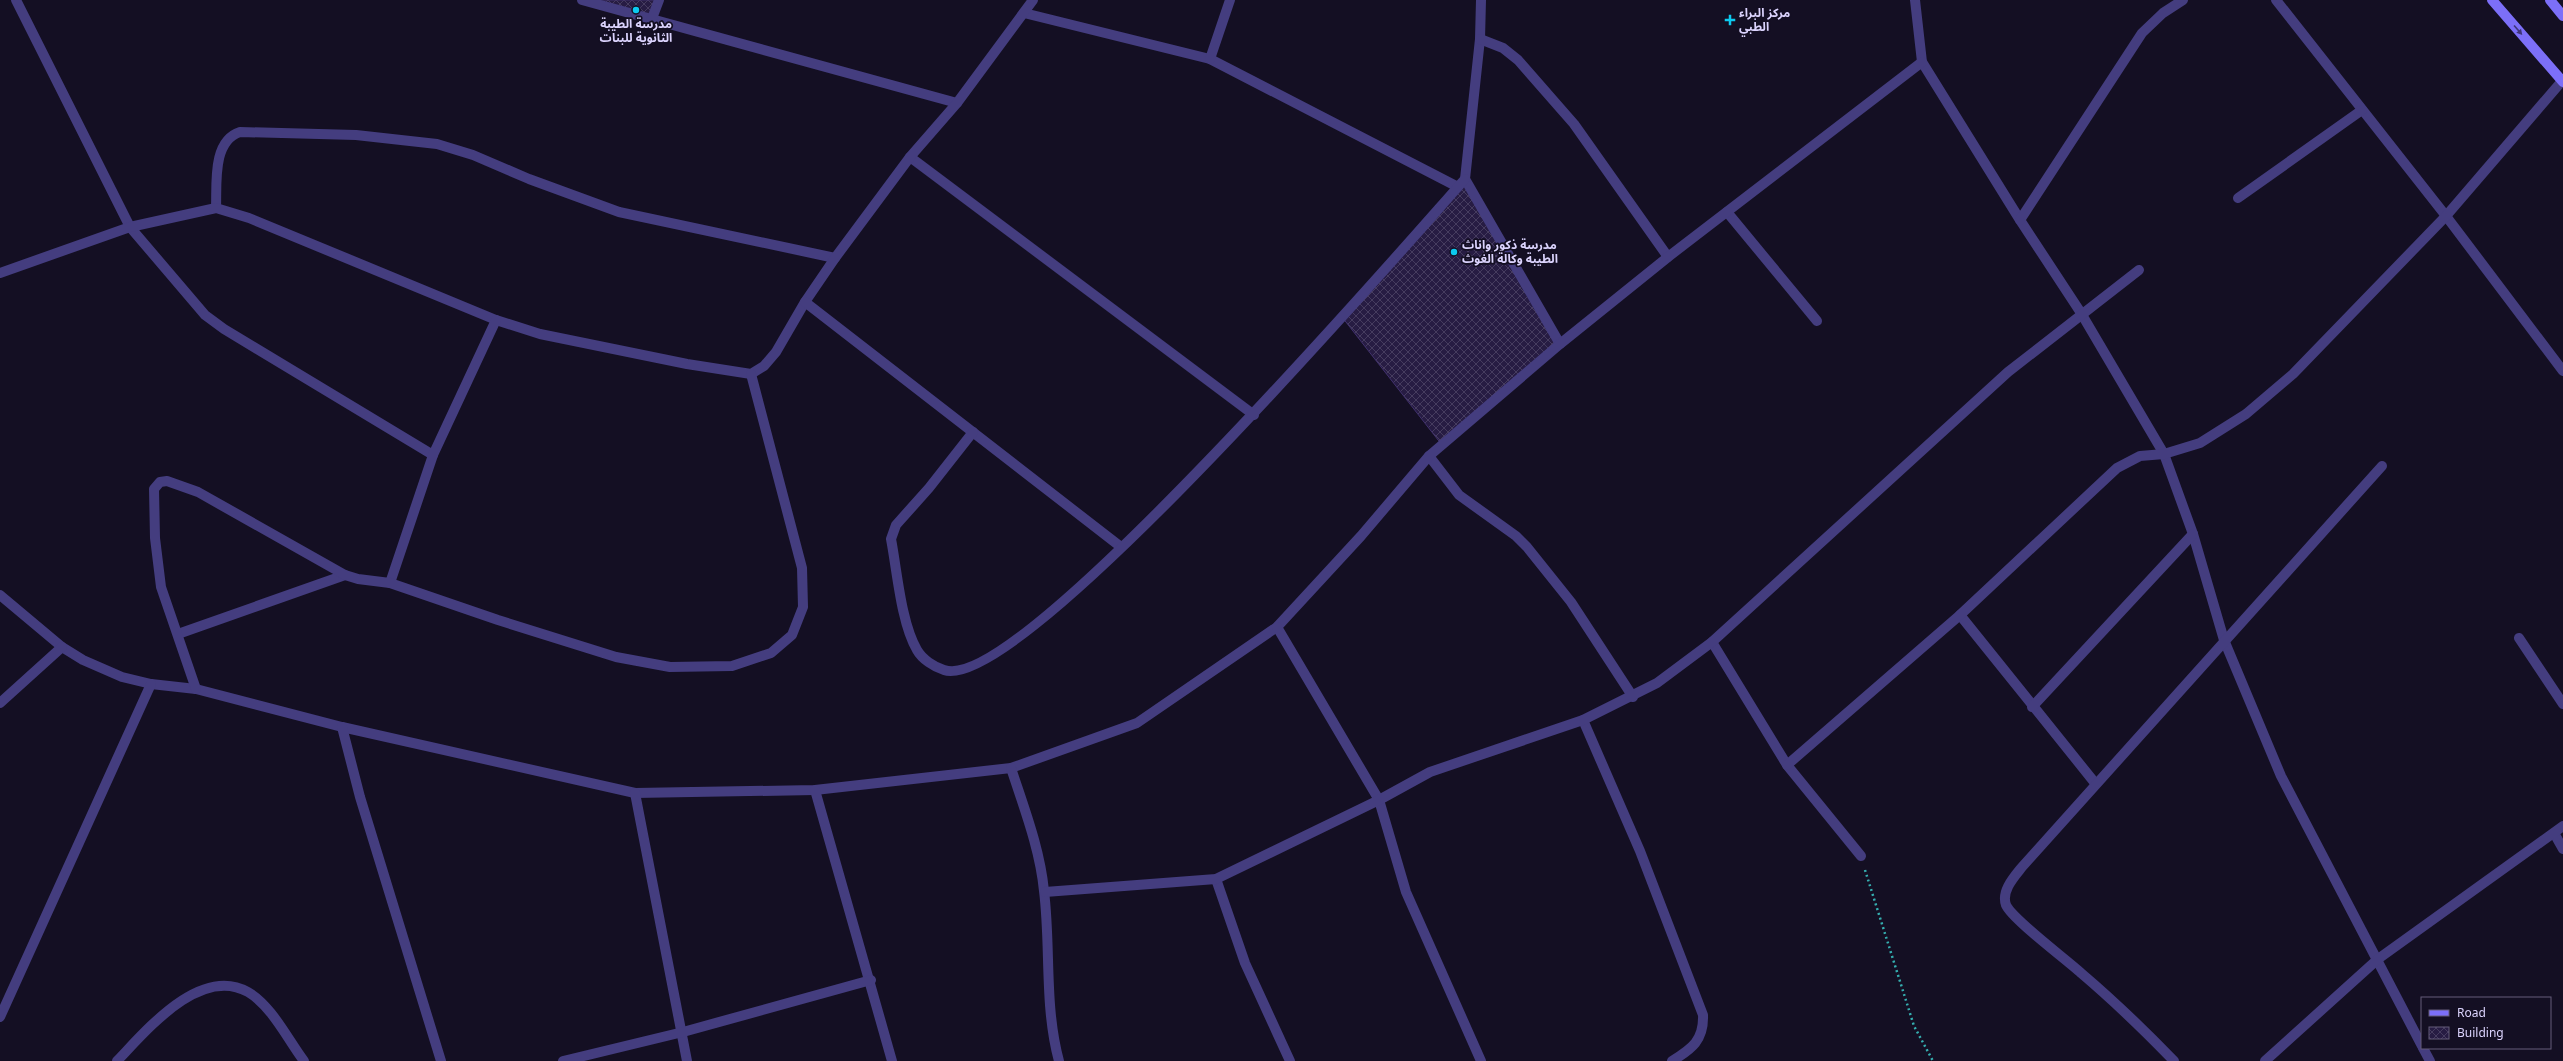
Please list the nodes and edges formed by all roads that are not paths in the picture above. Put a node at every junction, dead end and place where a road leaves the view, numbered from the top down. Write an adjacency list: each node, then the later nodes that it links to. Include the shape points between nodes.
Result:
1 (16, 0): 28 (street)
2 (582, 0): 14 (street)
3 (659, 0): 14 (street)
4 (1033, 0): 12 (street)
5 (1230, 0): 16 (street)
6 (1481, 0): 15 (street)
7 (1915, 0): 17 (street)
8 (2183, 0): 27 (street, via 2163,13 2142,33)
9 (2276, 0): 20 (street)
10 (2492, 0): 18 (main road, one-way to 18)
11 (2550, 0): 13 (main road)
12 (1024, 13): 16 (street); 19 (street)
13 (2563, 16)
14 (651, 21): 19 (street)
15 (1480, 39): 22 (street); 29 (street, via 1503,48 1518,60 1569,118)
16 (1210, 59): 22 (street)
17 (1922, 62): 25 (street); 27 (street)
18 (2563, 81): 26 (street)
19 (957, 103): 21 (street)
20 (2362, 110): 23 (street); 26 (street)
21 (910, 157): 30 (street); 40 (street)
22 (1462, 183): 37 (street); 40 (street)
23 (2238, 198)
24 (216, 208): 28 (street); 30 (street, via 219,157 233,134 298,132 356,135 437,144 474,155 529,179 619,212); 35 (street, via 256,221)
25 (1727, 212): 29 (street); 36 (street)
26 (2446, 216): 38 (street); 42 (street, via 2322,346 2268,396 2211,438 2200,444)
27 (2020, 220): 34 (street)
28 (130, 227): 32 (street); 43 (street, via 206,315 224,329)
29 (1668, 257): 37 (street)
30 (835, 258): 33 (street)
31 (2139, 270): 34 (street)
32 (0, 273)
33 (805, 302): 39 (street, via 776,352 764,366); 41 (street)
34 (2081, 313): 42 (street); 56 (street, via 2008,372)
35 (496, 320): 39 (street, via 540,334 596,346); 43 (street)
36 (1817, 321)
37 (1560, 344): 44 (street)
38 (2563, 371)
39 (751, 374): 49 (street, via 802,568 803,607 792,635 771,653 732,666 670,667 616,657 559,640)
40 (1254, 415): 47 (street, via 1180,493)
41 (973, 432): 47 (street); 47 (street, via 896,525 891,539 908,627 917,651 930,663 946,672 965,670 994,654 1025,634)
42 (2164, 454): 46 (street); 51 (street, via 2140,456 2117,468)
43 (433, 455): 49 (street)
44 (1429, 456): 52 (street, via 1361,536); 60 (street, via 1459,495 1516,536 1527,547 1571,602)
45 (2382, 466): 55 (street)
46 (2193, 534): 55 (street); 63 (street)
47 (1120, 547)
48 (345, 575): 49 (street); 53 (street); 53 (street, via 198,492 172,482 160,482 153,493 157,562 161,587)
49 (390, 583)
50 (0, 595): 57 (street)
51 (1960, 614): 63 (street); 66 (street)
52 (1277, 627): 67 (street, via 1137,723); 71 (street)
53 (178, 634): 59 (street)
54 (2519, 638): 62 (street)
55 (2224, 640): 68 (street); 78 (street, via 2281,776)
56 (1712, 642): 60 (street, via 1657,684); 66 (street)
57 (62, 647): 58 (street, via 122,677); 61 (street)
58 (151, 684): 59 (street); 80 (street)
59 (196, 689): 65 (street)
60 (1633, 697): 64 (street)
61 (0, 703)
62 (2563, 704)
63 (2032, 707): 68 (street)
64 (1584, 720): 71 (street, via 1430,772); 93 (street, via 1640,851 1703,1015 1702,1035 1695,1045)
65 (342, 727): 70 (street); 86 (street, via 360,797)
66 (1788, 765): 75 (street)
67 (1011, 768): 69 (street); 77 (street, via 1037,850)
68 (2095, 783): 94 (street, via 2011,881 2005,895 2006,906 2115,1003)
69 (815, 790): 70 (street); 79 (street)
70 (635, 793): 81 (street)
71 (1379, 800): 76 (street); 92 (street, via 1406,892)
72 (2563, 826): 73 (street)
73 (2554, 833): 74 (street); 78 (street)
74 (2563, 849)
75 (1860, 856)
76 (1216, 879): 77 (street); 91 (street, via 1245,963)
77 (1044, 892): 90 (street, via 1048,982)
78 (2378, 959): 82 (street); 95 (street)
79 (871, 980): 81 (street); 89 (street)
80 (0, 1017)
81 (682, 1032): 87 (street); 88 (street)
82 (2421, 1043)
83 (2424, 1049): 96 (street)
84 (117, 1061): 85 (street, via 155,1021 177,1003 215,987 231,986 248,992 260,1001)
85 (304, 1061)
86 (441, 1061)
87 (563, 1061)
88 (687, 1061)
89 (892, 1061)
90 (1059, 1061)
91 (1290, 1061)
92 (1481, 1061)
93 (1672, 1061)
94 (2174, 1061)
95 (2265, 1061)
96 (2430, 1061)

